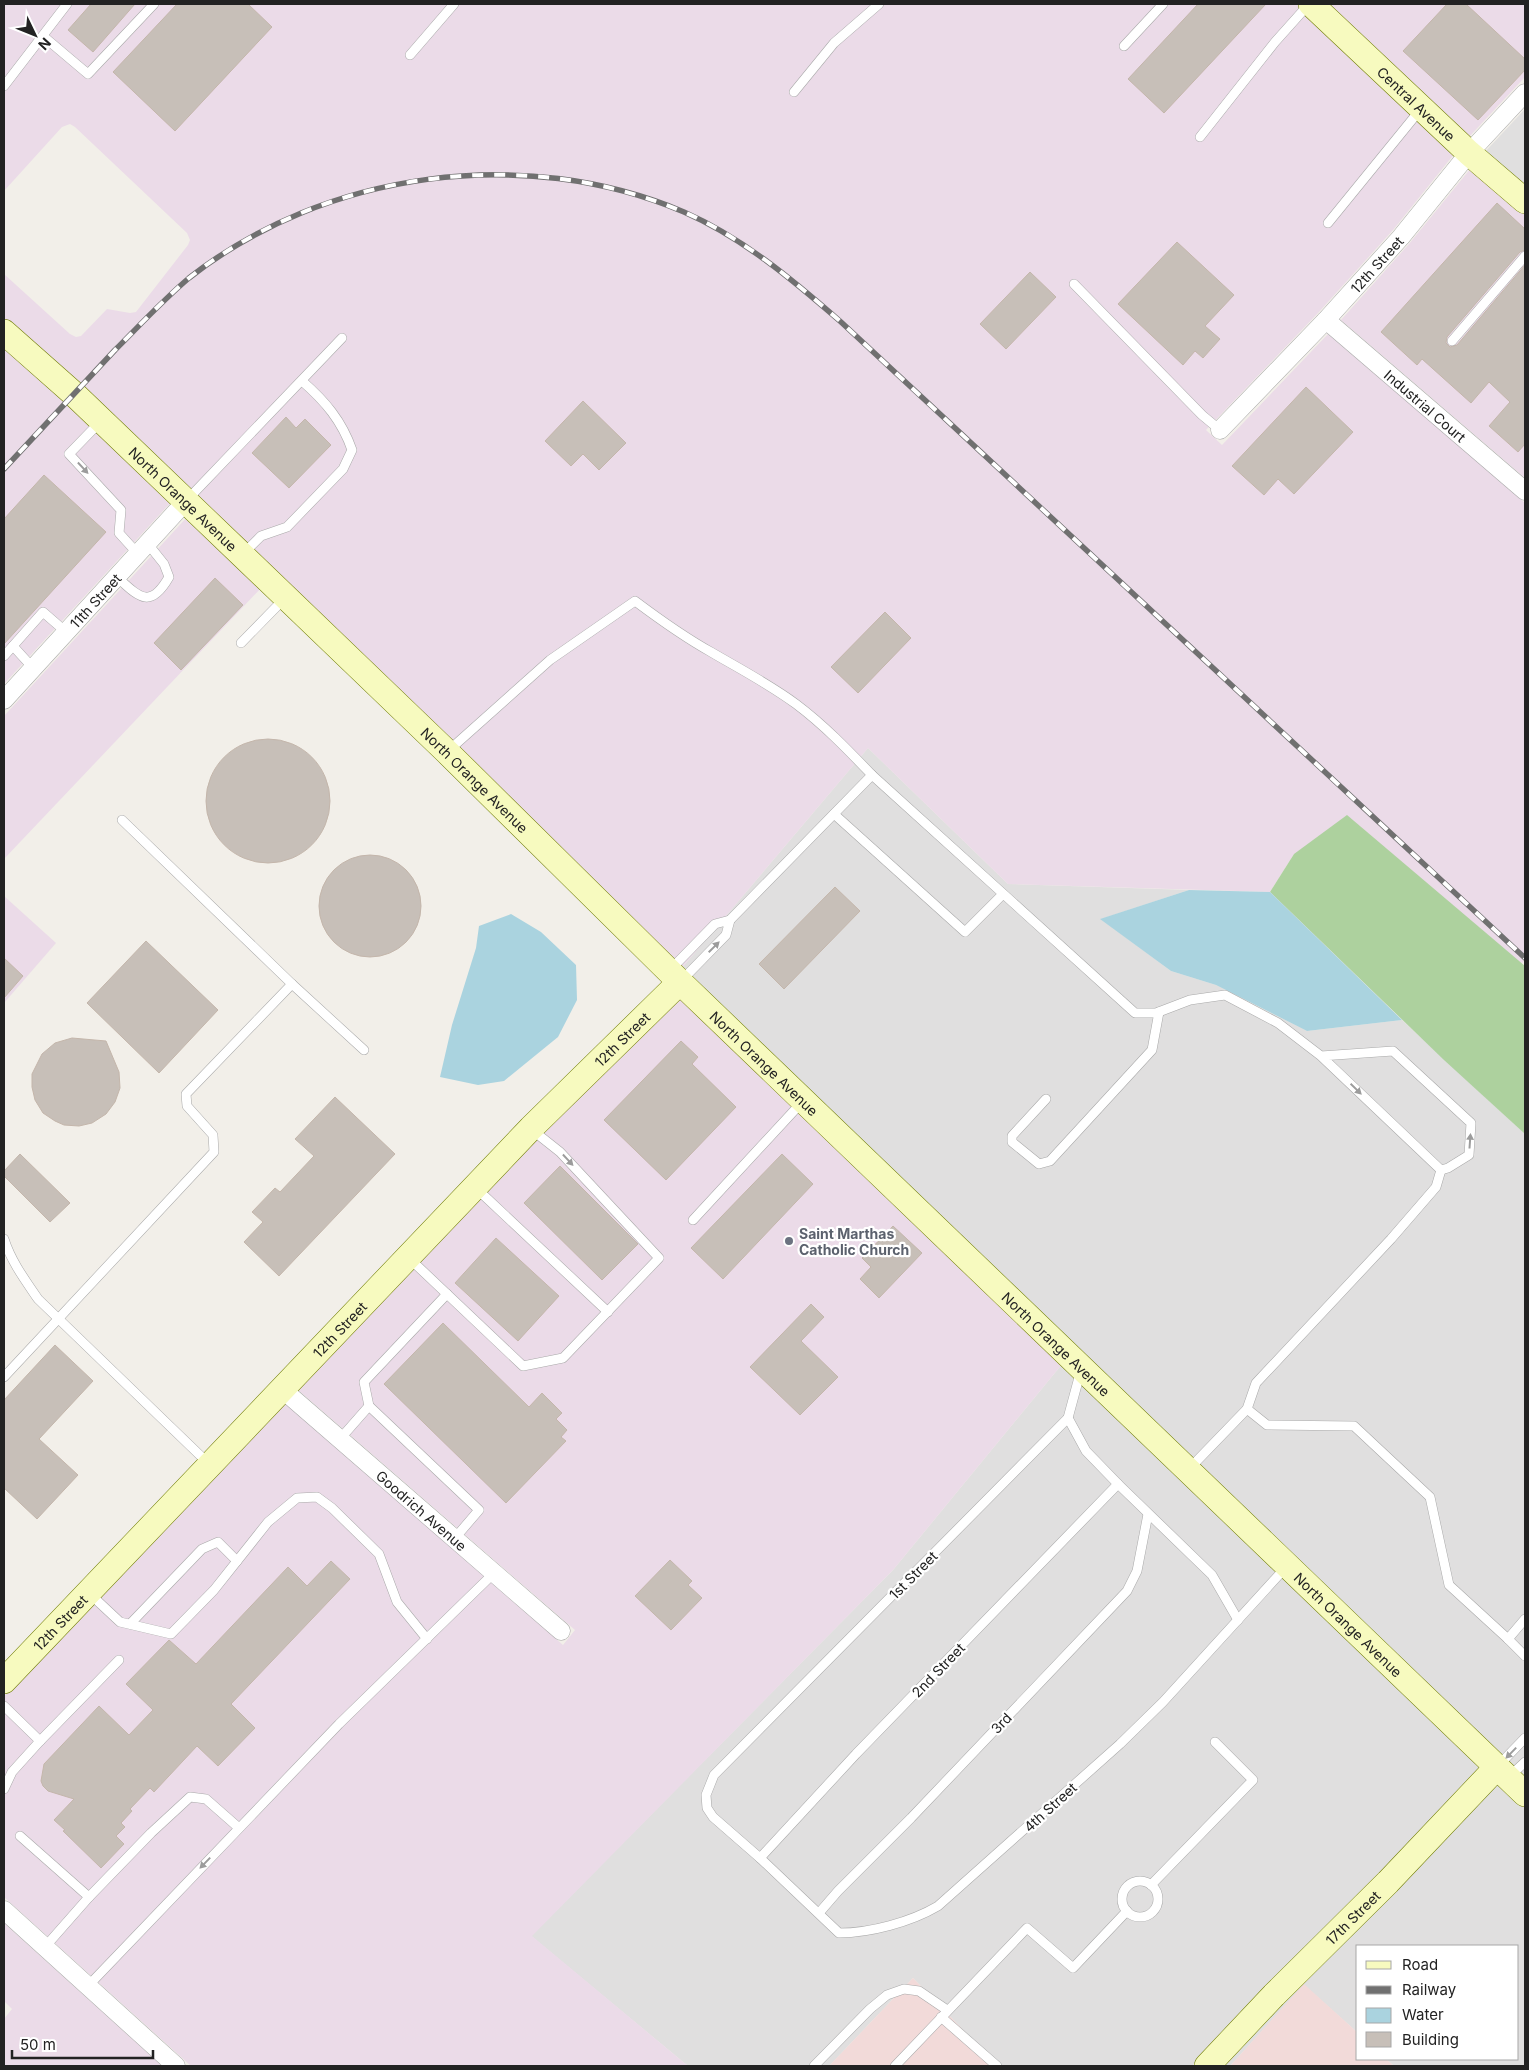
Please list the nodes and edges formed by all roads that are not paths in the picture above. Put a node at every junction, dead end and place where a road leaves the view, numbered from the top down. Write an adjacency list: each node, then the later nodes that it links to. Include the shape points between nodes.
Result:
1 (67, 4): 7 (lane)
2 (154, 4): 7 (lane, via 88,74)
3 (454, 4): 9 (lane)
4 (879, 4): 11 (lane, via 834,43)
5 (1163, 4): 8 (lane)
6 (1313, 5): 13 (street, Central Avenue); 14 (lane, via 1275,42)
7 (43, 36): 10 (lane)
8 (1124, 46)
9 (410, 54)
10 (4, 86)
11 (794, 92)
12 (1525, 93): 15 (street, 12th Street)
13 (1421, 108): 15 (street, Central Avenue); 17 (lane)
14 (1200, 137)
15 (1469, 153): 16 (street, Central Avenue); 20 (street, 12th Street, via 1401,237)
16 (1525, 202)
17 (1328, 223)
18 (1525, 256): 23 (lane)
19 (1074, 284): 26 (lane)
20 (1326, 320): 26 (street, 12th Street); 27 (street, Industrial Court)
21 (4, 332): 25 (street, North Orange Avenue)
22 (342, 338): 24 (lane)
23 (1452, 341)
24 (302, 381): 28 (lane); 30 (lane, via 320,396 346,430 352,450 343,469 287,527 261,536)
25 (102, 420): 28 (street, North Orange Avenue); 29 (lane, one-way to 29, via 69,454 122,510 120,533)
26 (1220, 430)
27 (1525, 491)
28 (186, 501): 29 (street, 11th Street); 30 (street, North Orange Avenue)
29 (143, 549): 31 (street, 11th Street); 31 (lane, via 168,570 166,582 152,596 144,598)
30 (242, 555): 32 (street, North Orange Avenue)
31 (117, 577): 33 (street, 11th Street)
32 (286, 597): 34 (lane); 39 (street, North Orange Avenue)
33 (66, 632): 35 (lane, via 43,612); 37 (street, 11th Street)
34 (241, 643)
35 (13, 646): 36 (lane); 37 (lane)
36 (4, 656)
37 (33, 668): 38 (street, 11th Street)
38 (4, 700)
39 (447, 752): 40 (lane, via 550,660 635,600 710,652 758,678 797,705); 45 (street, North Orange Avenue)
40 (872, 775): 41 (lane); 43 (lane)
41 (834, 814): 43 (lane, via 965,932); 44 (lane)
42 (122, 820): 46 (lane)
43 (1003, 894): 47 (lane, via 1135,1013)
44 (730, 920): 45 (lane, one-way to 44, via 726,935); 45 (lane, via 715,924)
45 (674, 976): 51 (street, North Orange Avenue); 52 (street, 12th Street)
46 (292, 984): 48 (lane); 60 (lane, via 186,1094 187,1106 213,1135 214,1152)
47 (1159, 1012): 49 (lane, via 1190,1000 1225,995 1278,1022); 50 (lane, via 1152,1050 1050,1161 1039,1164 1012,1142 1012,1136)
48 (364, 1050)
49 (1321, 1056): 53 (lane, one-way to 53); 53 (lane, one-way to 49, via 1469,1155 1471,1123 1394,1051)
50 (1046, 1099)
51 (803, 1100): 55 (lane); 61 (street, North Orange Avenue)
52 (531, 1128): 54 (street, 12th Street); 59 (lane, one-way to 59, via 560,1152 659,1258)
53 (1441, 1170): 65 (lane, via 1436,1187 1391,1239 1256,1383)
54 (475, 1187): 57 (street, 12th Street); 59 (lane)
55 (693, 1220)
56 (4, 1239): 60 (lane, via 24,1279)
57 (408, 1257): 58 (lane); 63 (street, 12th Street)
58 (448, 1294): 59 (lane, via 523,1366 563,1358); 64 (lane, via 364,1382)
59 (608, 1312)
60 (58, 1319): 62 (lane); 68 (lane)
61 (1082, 1368): 66 (lane); 69 (street, North Orange Avenue)
62 (4, 1377)
63 (282, 1389): 67 (street, Goodrich Avenue); 68 (street, 12th Street)
64 (368, 1406): 67 (lane); 72 (lane, via 479,1510)
65 (1247, 1409): 69 (lane); 82 (lane, via 1266,1425 1354,1426 1430,1497 1449,1585)
66 (1068, 1418): 70 (lane, via 1086,1451); 92 (lane, 1st Street, via 714,1775)
67 (340, 1439): 72 (street, Goodrich Avenue)
68 (210, 1464): 76 (street, 12th Street)
69 (1188, 1470): 74 (street, North Orange Avenue)
70 (1118, 1484): 71 (lane); 95 (lane, 2nd Street, via 856,1754)
71 (1148, 1514): 77 (lane, via 1212,1574); 100 (lane, 3rd, via 1138,1571 1126,1591)
72 (455, 1538): 75 (street, Goodrich Avenue)
73 (237, 1561): 79 (lane, via 171,1634); 79 (lane, via 218,1542 202,1549); 81 (lane, via 268,1522 297,1498 317,1497 379,1554 397,1602)
74 (1288, 1565): 77 (lane, 4th Street); 90 (street, North Orange Avenue)
75 (494, 1572): 80 (street, Goodrich Avenue); 81 (lane)
76 (88, 1592): 79 (lane, via 120,1622); 85 (street, 12th Street)
77 (1238, 1620): 100 (lane, 4th Street, via 1120,1744 938,1906 907,1920 853,1933 839,1932)
78 (1525, 1620): 82 (lane)
79 (131, 1623)
80 (561, 1631)
81 (427, 1639): 93 (lane)
82 (1508, 1639): 83 (lane)
83 (1525, 1656)
84 (119, 1660): 88 (lane)
85 (9, 1672)
86 (4, 1706): 88 (lane)
87 (1525, 1738): 90 (lane, one-way to 90)
88 (40, 1741): 91 (lane, via 12,1772)
89 (1215, 1742): 96 (lane, via 1253,1780)
90 (1514, 1775): 108 (street, 17th Street, via 1388,1882)
91 (4, 1789)
92 (706, 1795): 95 (lane, 4th Street, via 707,1808 713,1817)
93 (238, 1828): 97 (lane, via 206,1799 190,1797); 102 (lane, one-way to 102)
94 (20, 1836): 97 (lane)
95 (760, 1858): 100 (lane, 4th Street)
96 (1151, 1885): 99 (lane, via 1137,1881 1127,1887 1122,1898); 99 (lane, via 1158,1898 1154,1909 1140,1917)
97 (89, 1897): 101 (lane)
98 (4, 1910): 101 (street)
99 (1127, 1911): 103 (lane, via 1073,1968 1027,1928)
100 (819, 1913)
101 (45, 1947): 102 (street)
102 (88, 1986): 104 (street)
103 (944, 2013): 105 (lane, via 919,1992 904,1989 887,1995); 106 (lane); 107 (lane)
104 (174, 2066)
105 (814, 2066)
106 (894, 2066)
107 (997, 2066)
108 (1207, 2066)

